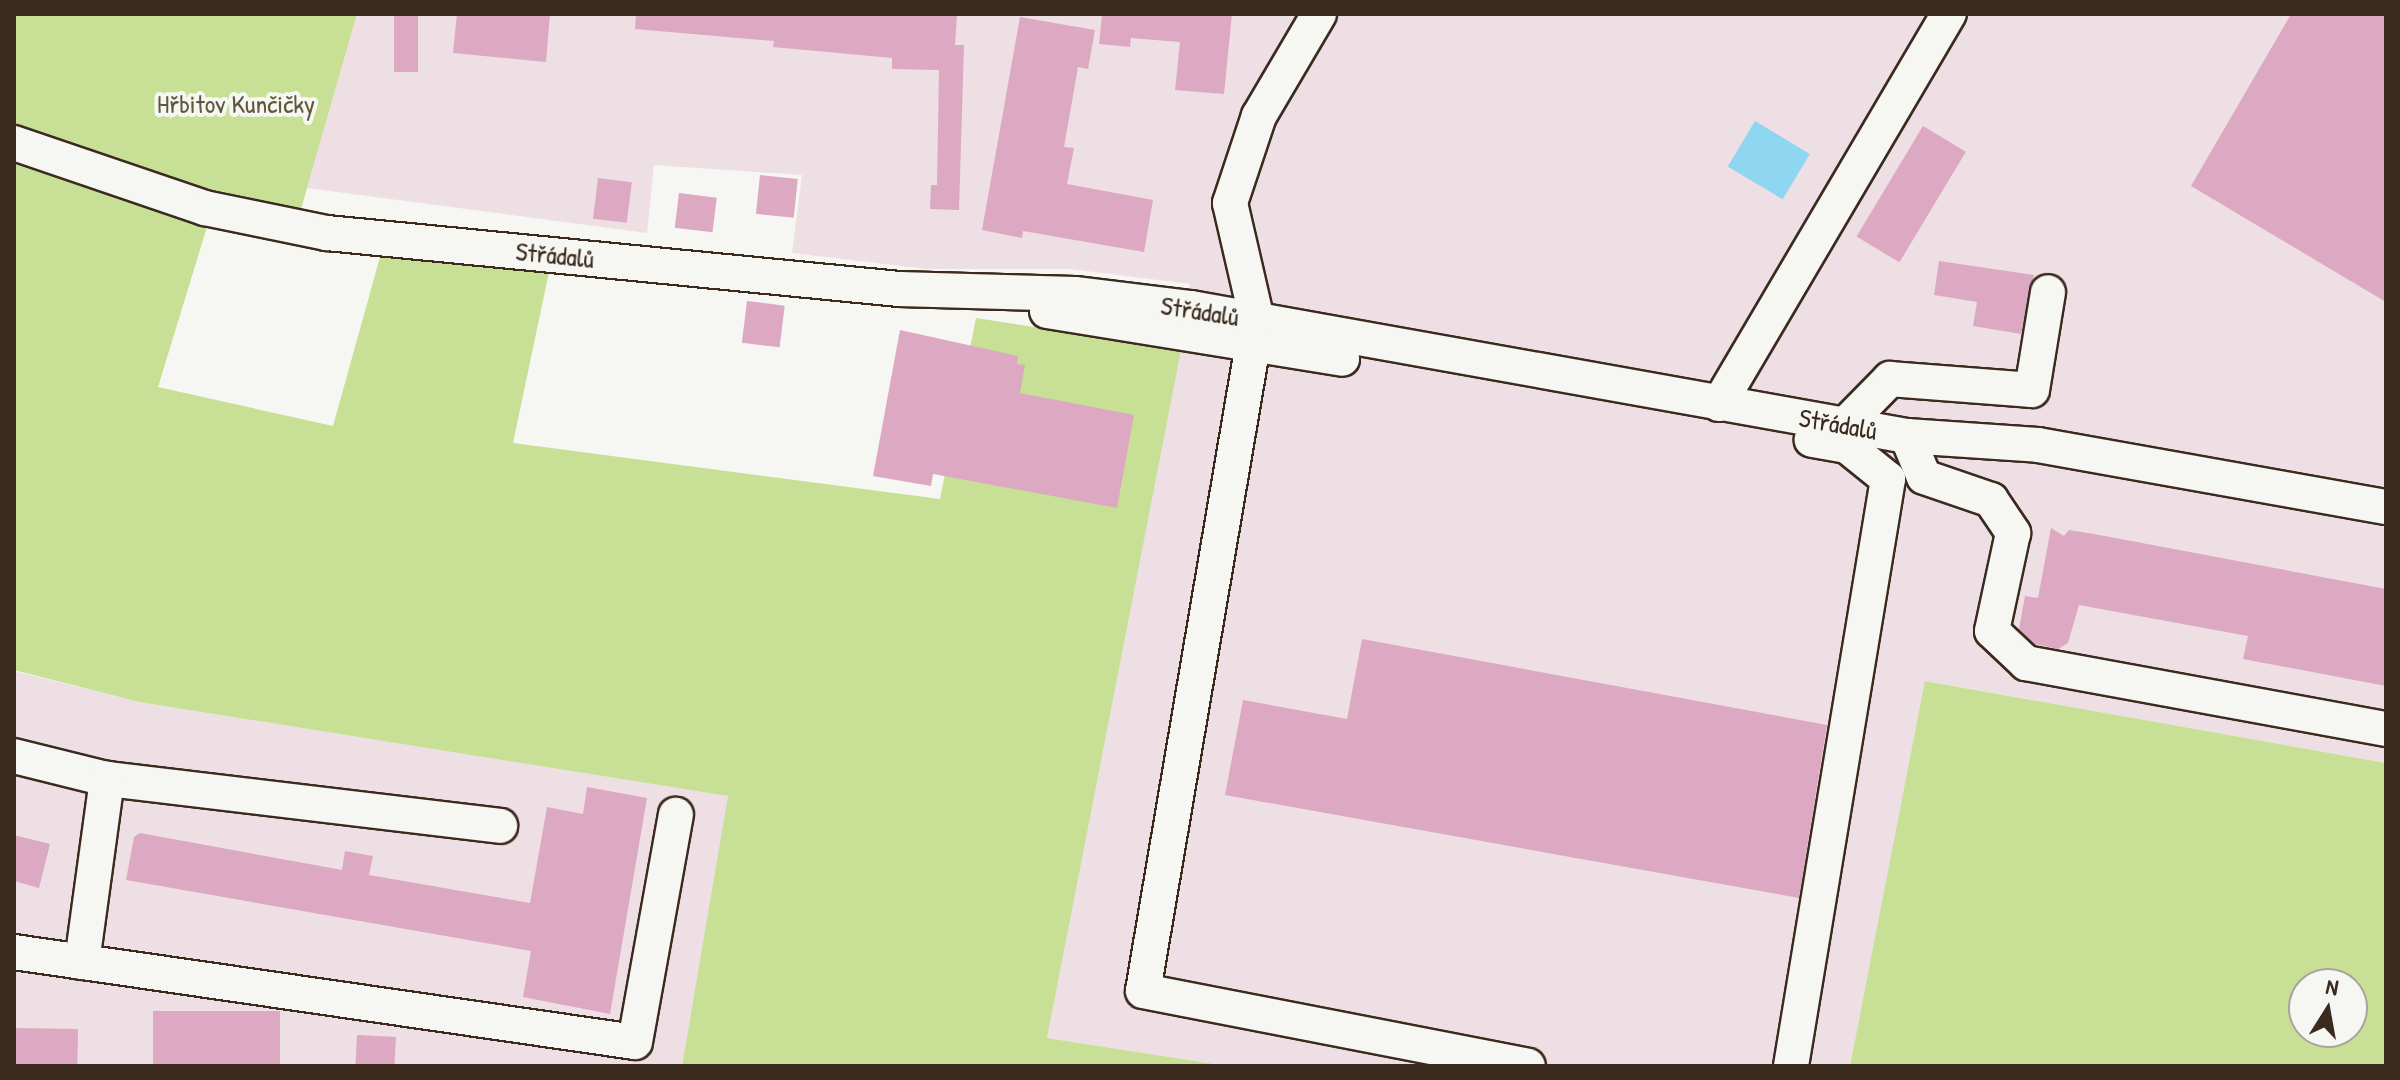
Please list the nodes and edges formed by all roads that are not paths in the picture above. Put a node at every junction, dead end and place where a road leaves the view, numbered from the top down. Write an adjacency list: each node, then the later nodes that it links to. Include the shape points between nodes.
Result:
1 (1319, 14): 5 (street, via 1259,116 1230,203)
2 (1949, 14): 6 (street)
3 (14, 143): 5 (street, Střádalů, via 205,208 327,233 945,290 1075,294)
4 (2048, 292): 7 (street, via 2032,390 1890,379)
5 (1255, 332): 6 (street, Střádalů); 17 (street, via 1143,991); 18 (street, via 1847,446 1888,479)
6 (1719, 404): 7 (street, Střádalů)
7 (1844, 426): 8 (street, Střádalů)
8 (1907, 436): 9 (street, Střádalů, via 2038,445); 10 (street, via 1924,477 1991,500 2013,533 1992,631 2026,663)
9 (2386, 507)
10 (2386, 729)
11 (14, 756): 12 (street)
12 (107, 779): 14 (street); 16 (street)
13 (676, 815): 16 (street, via 635,1042)
14 (500, 826)
15 (14, 952): 16 (street)
16 (82, 962)
17 (1528, 1066)
18 (1791, 1066)

